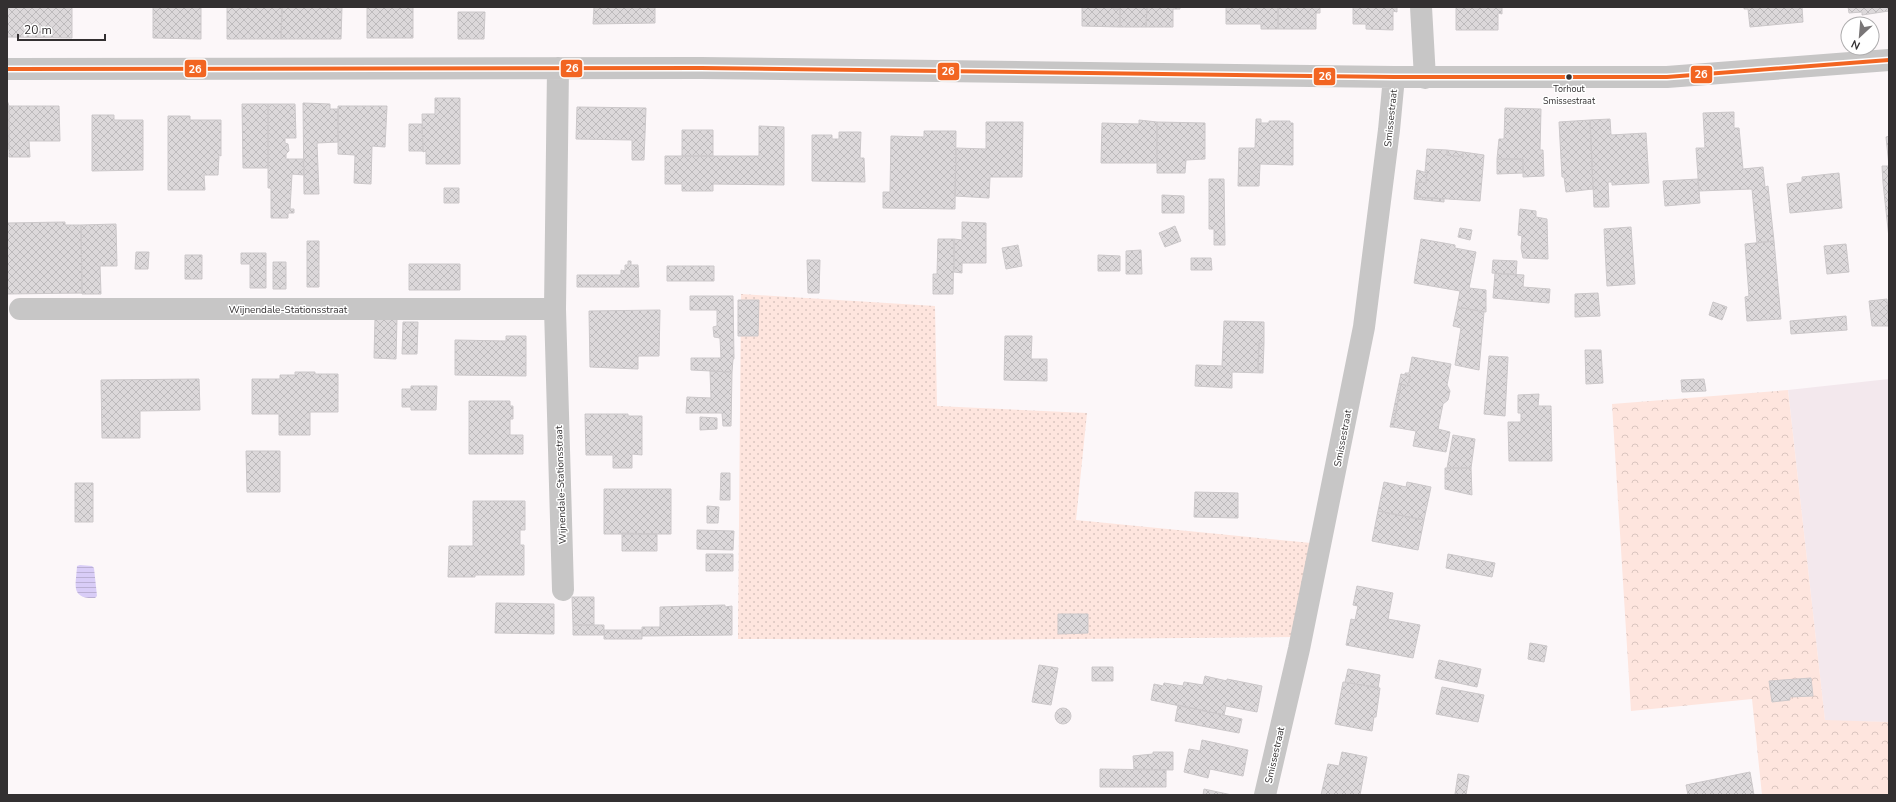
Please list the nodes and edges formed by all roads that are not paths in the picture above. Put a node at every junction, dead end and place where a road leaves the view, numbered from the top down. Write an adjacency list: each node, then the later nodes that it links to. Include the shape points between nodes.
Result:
1 (1422, 7): 6 (street)
2 (1889, 60): 6 (street, via 1667,77)
3 (558, 68): 4 (street); 5 (street); 8 (street, Wijnendale-Stationsstraat)
4 (7, 69)
5 (1394, 77): 6 (street); 10 (street, Smissestraat, via 1364,327 1299,649)
6 (1425, 78)
7 (20, 309): 8 (street, Wijnendale-Stationsstraat)
8 (555, 309): 9 (street, Wijnendale-Stationsstraat)
9 (563, 590)
10 (1265, 795)

